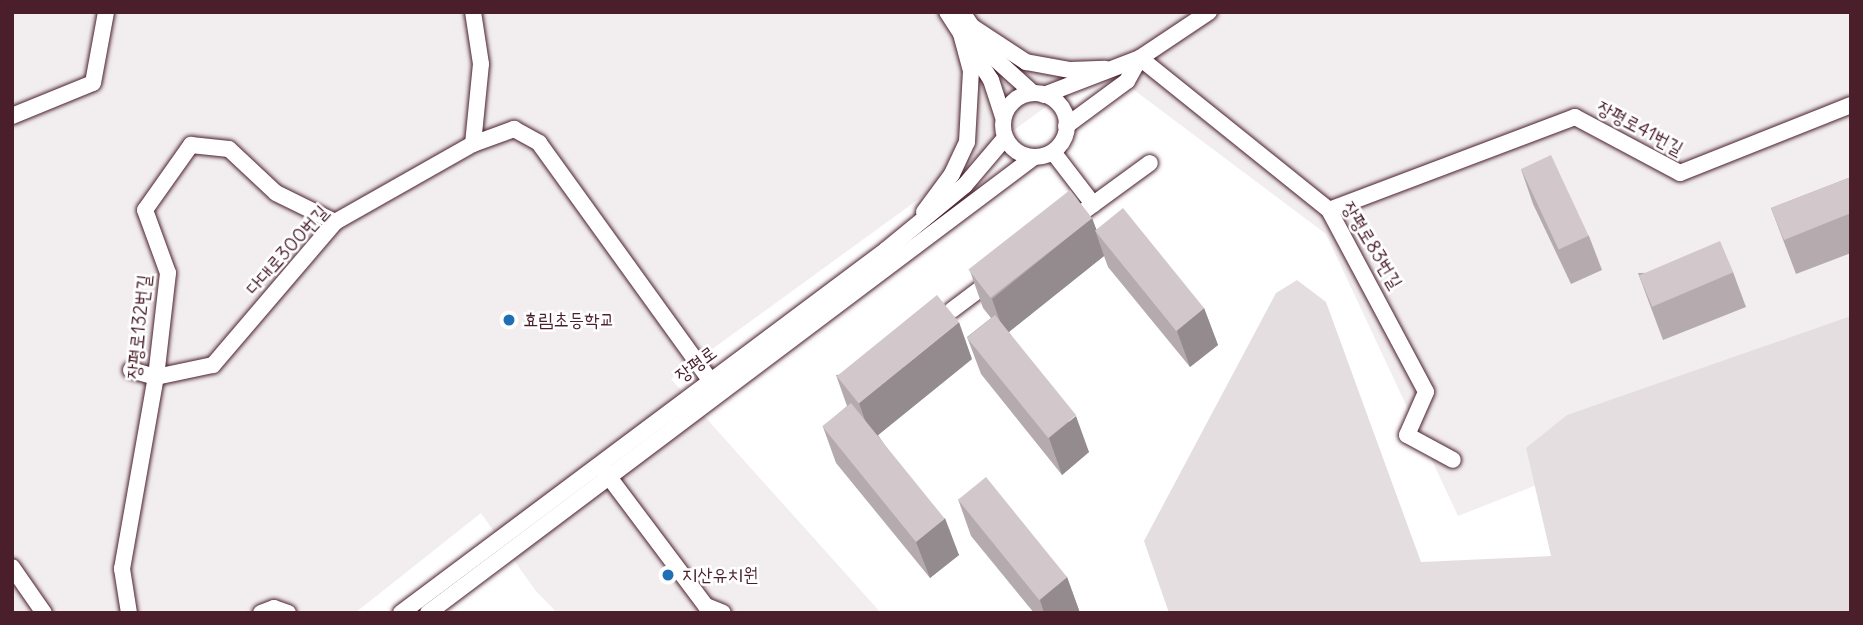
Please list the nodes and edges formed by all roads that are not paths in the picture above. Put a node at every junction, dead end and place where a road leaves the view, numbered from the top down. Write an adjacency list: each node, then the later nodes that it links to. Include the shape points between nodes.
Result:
1 (106, 12): 10 (street, via 93,83)
2 (473, 12): 14 (street, via 481,64)
3 (947, 12): 5 (street)
4 (1209, 12): 6 (street)
5 (965, 24): 7 (street, via 1026,62 1070,70); 8 (street, via 1007,73); 11 (street); 21 (street, via 971,71 967,142 952,174)
6 (1140, 58): 7 (street); 12 (street, via 1127,81); 19 (street, 장평로83번길)
7 (1111, 68): 8 (street, via 1080,84)
8 (1039, 94): 11 (street, via 1016,99); 12 (street, via 1057,102)
9 (1851, 106): 19 (street, 장평로41번길, via 1680,173 1575,117)
10 (12, 116)
11 (1003, 116): 13 (street)
12 (1066, 126): 15 (street, via 1063,141)
13 (1005, 138): 16 (street, via 1019,154); 21 (street, 장평로, via 965,185)
14 (473, 144): 20 (street, 다대로300번길); 27 (street, 다대로300번길, via 514,129 539,143)
15 (1053, 152): 16 (street); 18 (street)
16 (1034, 157): 27 (street, 장평로)
17 (1150, 163): 18 (street)
18 (1093, 204): 22 (street)
19 (1329, 210): 28 (street, 장평로83번길, via 1426,391 1407,435)
20 (335, 222): 26 (street, 다대로300번길, via 213,365); 26 (street, 장평로132번길, via 276,193 229,149 191,145 145,210 168,273)
21 (918, 223): 27 (street, 장평로)
22 (1050, 236)
23 (1006, 269): 24 (street)
24 (952, 310)
25 (131, 370): 26 (street, 다대로300번길)
26 (156, 377): 32 (street, 장평로132번길, via 122,569)
27 (714, 385): 29 (street, 장평로)
28 (1453, 460)
29 (604, 470): 35 (street, 장평로); 36 (street, 장평로); 37 (street, via 706,606)
30 (12, 567): 31 (street)
31 (44, 613)
32 (129, 613)
33 (261, 613): 34 (street, via 274,608)
34 (288, 613)
35 (401, 613)
36 (428, 613)
37 (723, 613)

